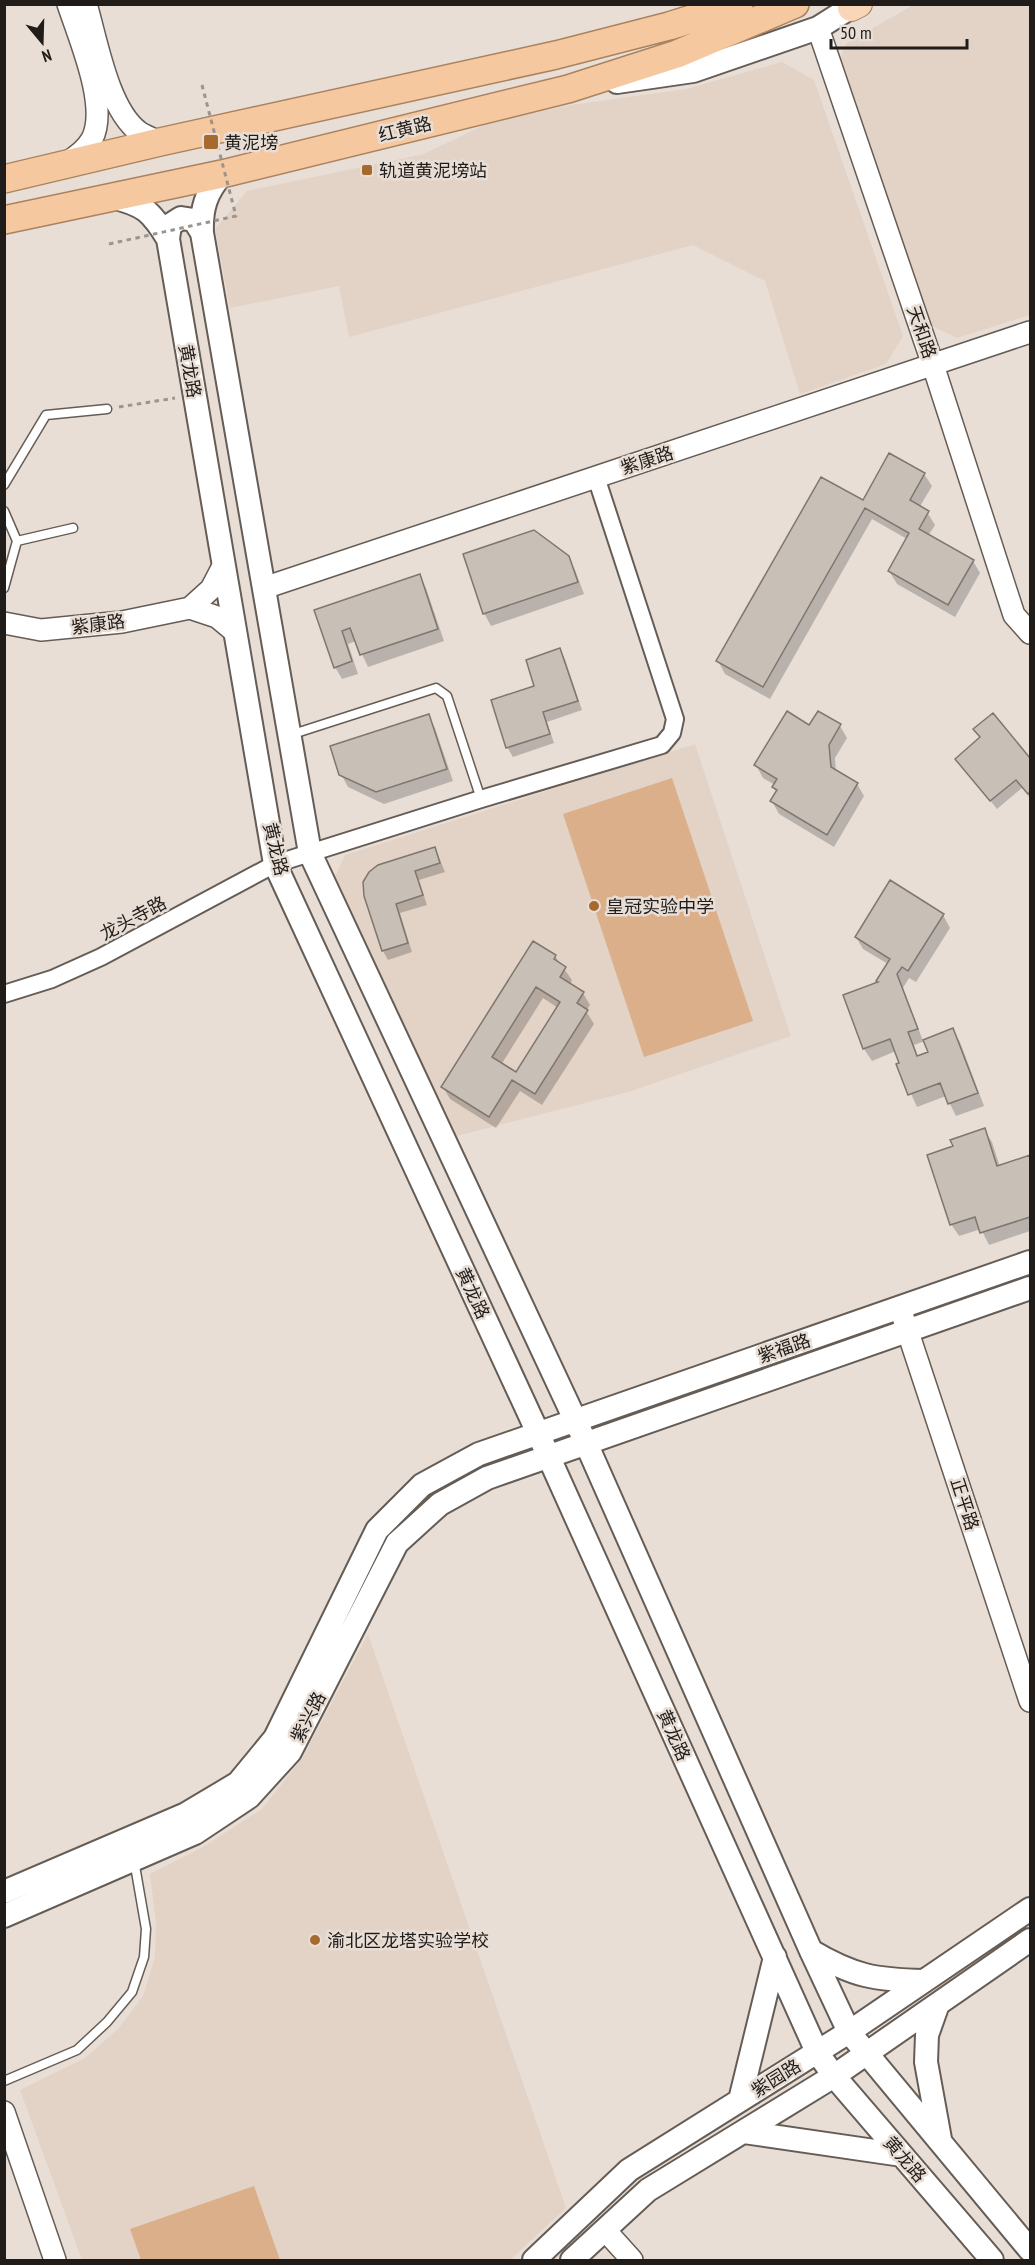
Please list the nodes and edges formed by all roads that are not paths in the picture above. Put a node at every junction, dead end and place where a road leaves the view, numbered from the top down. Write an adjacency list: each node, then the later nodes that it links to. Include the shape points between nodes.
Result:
1 (68, 4): 11 (street, via 95,88 98,123 82,152)
2 (86, 4): 10 (street, via 117,104 140,132)
3 (698, 4): 8 (main road)
4 (795, 4): 6 (highway, 红黄路)
5 (855, 6): 7 (main road)
6 (741, 12): 8 (highway, 红黄路, via 669,26); 9 (highway, 红黄路, via 677,54)
7 (818, 28): 9 (main road, via 693,71); 19 (street, 天和路)
8 (556, 56): 10 (highway, 红黄路)
9 (568, 89): 12 (highway, 红黄路)
10 (160, 142): 11 (highway, 红黄路)
11 (62, 166): 13 (highway, 红黄路)
12 (222, 174): 14 (highway, 红黄路); 16 (main road, 黄龙路, via 205,200)
13 (4, 179)
14 (112, 196): 15 (highway, 红黄路); 17 (main road, via 138,204 156,219)
15 (4, 220)
16 (202, 233): 17 (main road, via 194,220 181,218 170,225); 28 (main road, 黄龙路)
17 (168, 239): 26 (main road, 黄龙路)
18 (1030, 332): 19 (street, 紫康路)
19 (933, 365): 21 (street, 紫康路); 32 (street, 天和路, via 1014,615)
20 (107, 409): 22 (lane, via 46,416)
21 (596, 477): 28 (street, 紫康路); 34 (street, 龙头寺路, via 675,719 672,733 662,745)
22 (4, 485)
23 (4, 511): 25 (lane)
24 (73, 528): 25 (lane)
25 (17, 541): 27 (lane)
26 (223, 566): 29 (street, via 211,589); 31 (main road, 黄龙路)
27 (4, 588)
28 (264, 588): 33 (main road, 黄龙路)
29 (190, 608): 30 (street, 紫康路, via 122,622 41,630); 31 (street, via 217,617)
30 (4, 623)
31 (235, 632): 36 (main road, 黄龙路)
32 (1030, 633)
33 (290, 735): 34 (lane, via 436,688 447,696); 35 (main road, 黄龙路)
34 (480, 799): 35 (street, 龙头寺路)
35 (310, 853): 36 (street, 龙头寺路); 42 (main road, 黄龙路)
36 (275, 864): 37 (street, 龙头寺路, via 101,957 52,979); 44 (main road, 黄龙路)
37 (4, 994)
38 (1030, 1262): 40 (main road, 紫福路)
39 (1030, 1288): 41 (main road, 紫福路)
40 (900, 1308): 41 (street, 正平路); 42 (main road, 紫福路)
41 (908, 1331): 43 (main road, 紫福路); 48 (street, 正平路)
42 (575, 1420): 44 (main road, 紫福路); 45 (main road, 黄龙路)
43 (627, 1429): 45 (main road, 紫福路); 47 (main road, via 608,1454)
44 (538, 1433): 46 (main road, 黄龙路); 50 (main road, 紫兴路, via 479,1454 422,1485 377,1530 275,1738 238,1783 186,1814)
45 (586, 1443): 46 (main road, 紫福路); 47 (main road, 黄龙路)
46 (548, 1456): 49 (main road, 紫兴路, via 487,1478 440,1504 397,1542 290,1752 249,1797 195,1833); 55 (main road, 黄龙路)
47 (603, 1483): 54 (main road, 黄龙路)
48 (1030, 1701)
49 (134, 1860): 52 (main road, 紫兴路); 62 (lane, via 146,1929 144,1957 132,1992 77,2050)
50 (4, 1892)
51 (1030, 1909): 56 (main road, 紫园路)
52 (4, 1916)
53 (1030, 1940): 57 (main road, 紫园路)
54 (811, 1951): 56 (main road, via 866,1976); 58 (main road, 黄龙路)
55 (775, 1957): 59 (main road, 黄龙路); 63 (main road)
56 (924, 1981): 58 (main road, 紫园路)
57 (938, 2004): 60 (main road, 紫园路); 66 (main road, via 927,2035 926,2061)
58 (849, 2032): 59 (main road, 紫园路); 60 (main road, 黄龙路)
59 (818, 2052): 61 (main road, 黄龙路); 63 (main road, 紫园路)
60 (866, 2054): 61 (main road, 紫园路); 66 (main road, 黄龙路)
61 (834, 2076): 65 (main road, 紫园路); 67 (main road, 黄龙路)
62 (4, 2081)
63 (740, 2100): 71 (main road, 紫园路, via 629,2170)
64 (4, 2112): 70 (street)
65 (744, 2132): 67 (main road); 68 (main road, 紫园路, via 648,2190)
66 (941, 2144): 69 (main road, 黄龙路)
67 (902, 2155): 74 (main road, 黄龙路)
68 (605, 2230): 72 (main road, 紫园路); 73 (street)
69 (1030, 2250)
70 (55, 2260)
71 (534, 2260)
72 (572, 2260)
73 (632, 2260)
74 (992, 2260)

